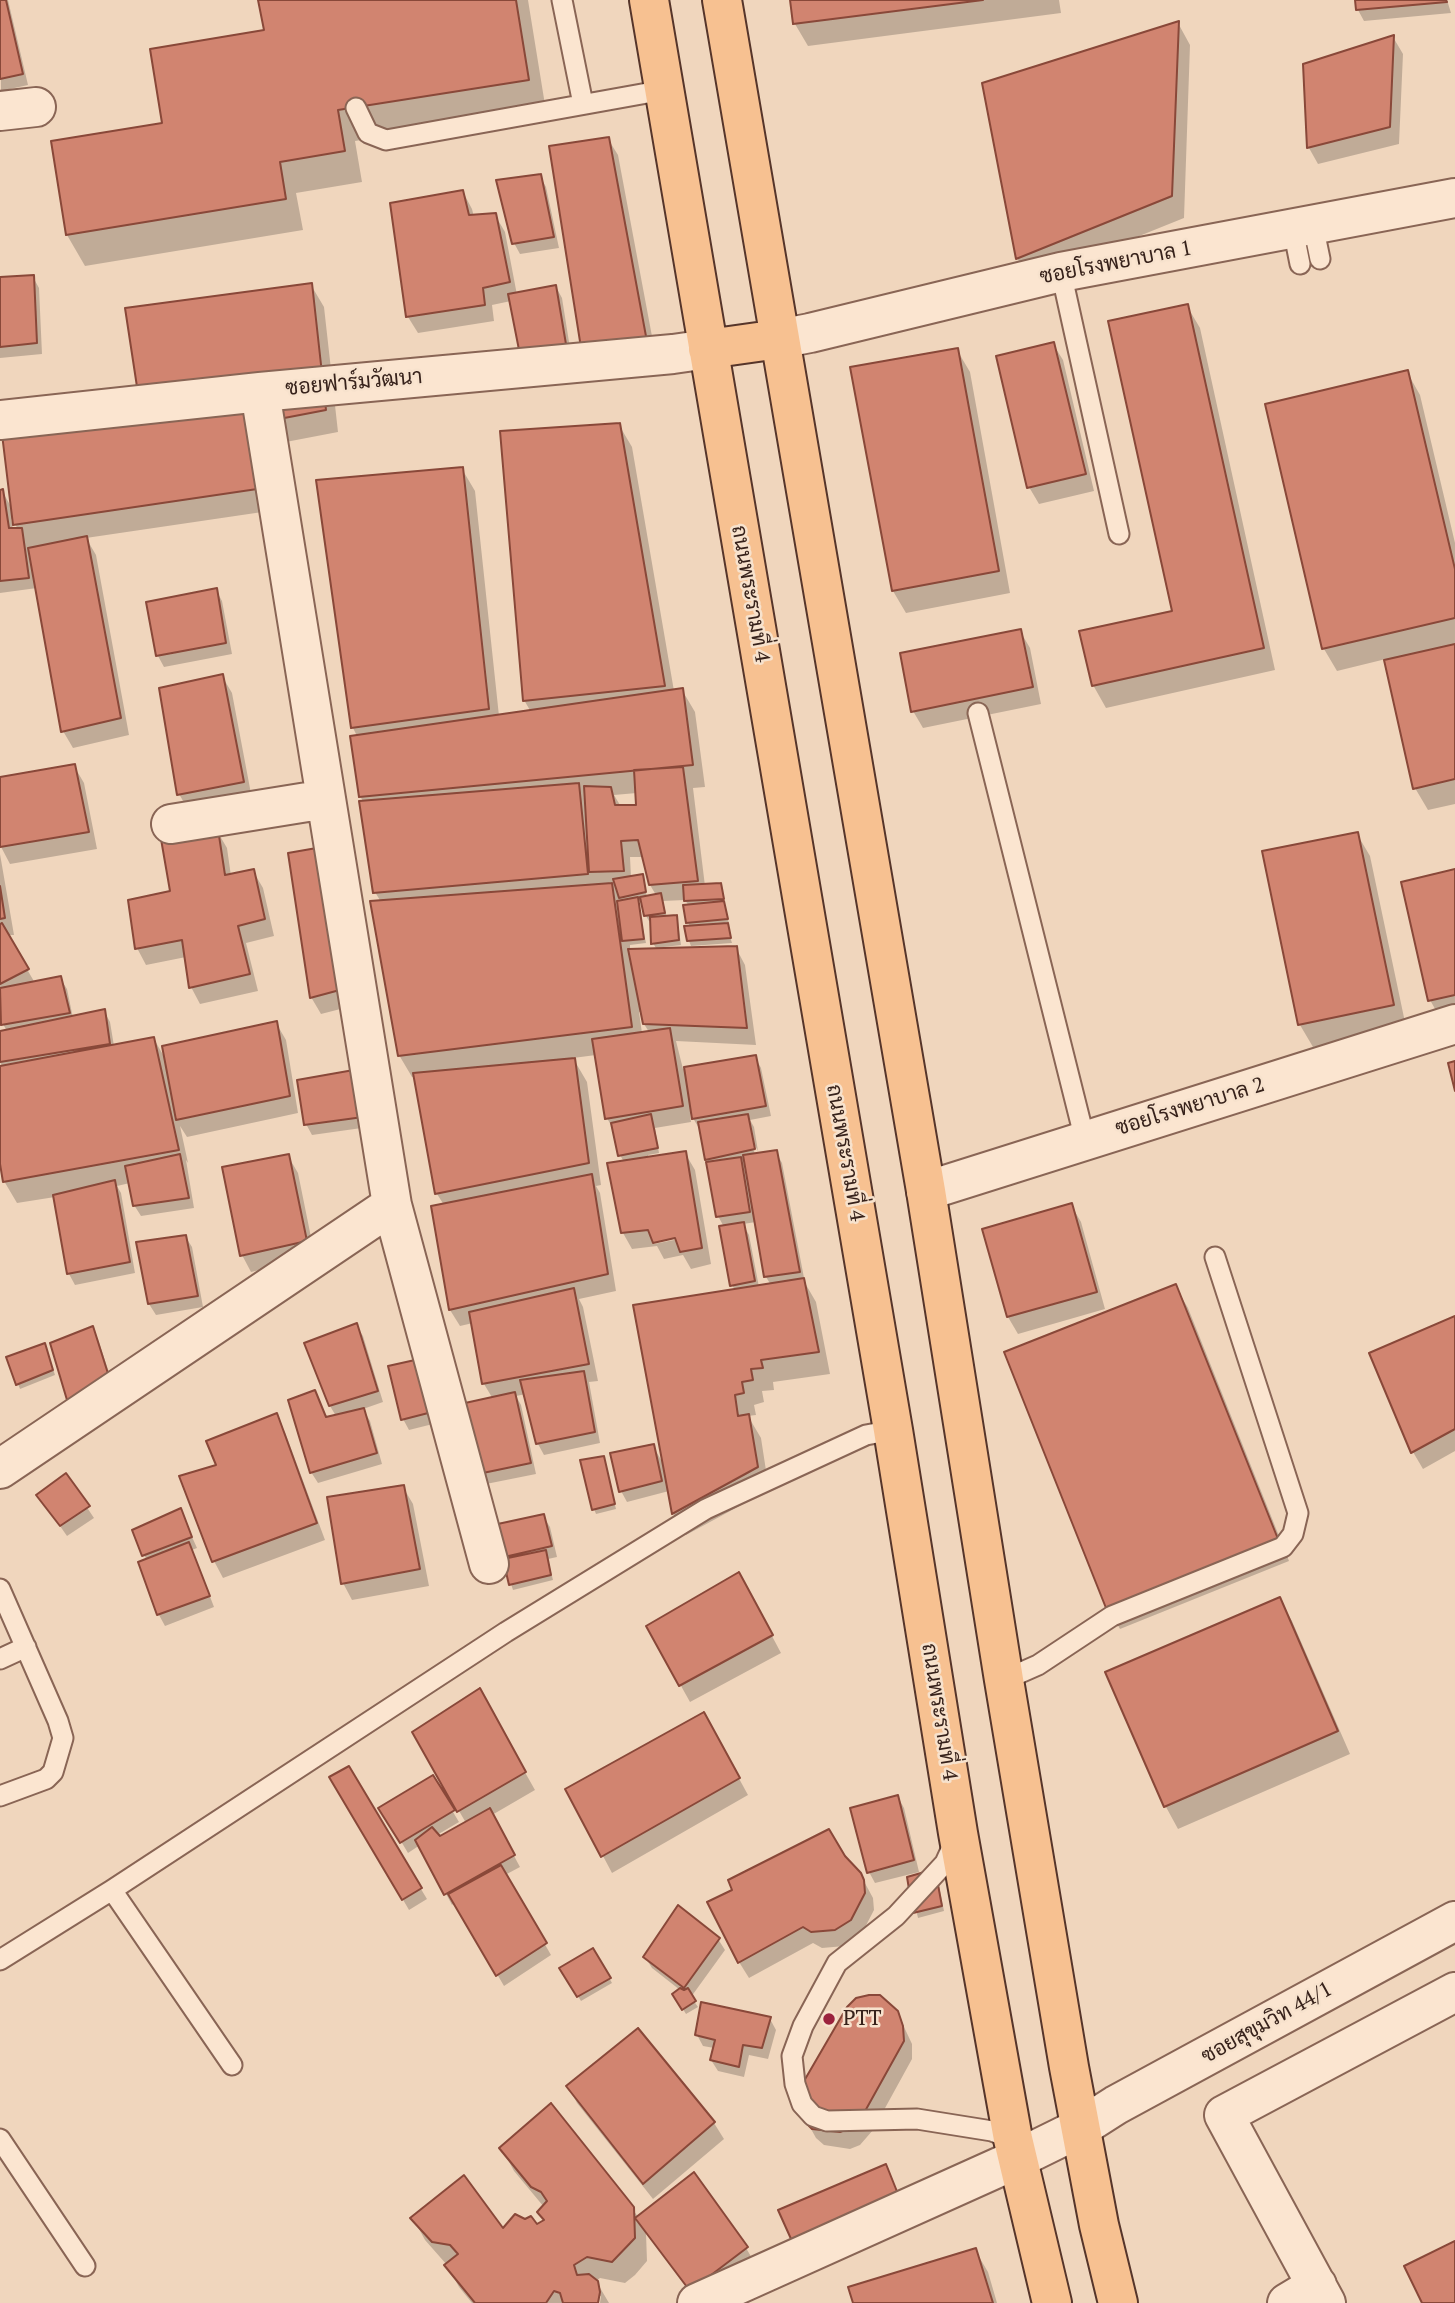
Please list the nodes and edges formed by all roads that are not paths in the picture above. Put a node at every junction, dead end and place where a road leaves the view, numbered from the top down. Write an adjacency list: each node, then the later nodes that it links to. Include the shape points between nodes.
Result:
1 (562, 0): 5 (lane)
2 (649, 0): 4 (main road, ถนนพระรามที่ 4)
3 (722, 0): 9 (main road)
4 (664, 90): 5 (lane); 10 (main road, ถนนพระรามที่ 4)
5 (583, 104): 6 (lane, via 386,140 368,133)
6 (356, 108)
7 (1455, 198): 8 (street, ซอยโรงพยาบาล 1, via 1307,244)
8 (1061, 272): 9 (street, ซอยโรงพยาบาล 1); 13 (lane)
9 (779, 339): 10 (main road); 19 (main road)
10 (708, 349): 11 (street, ซอยฟาร์มวัฒนา); 22 (main road, ถนนพระรามที่ 4)
11 (260, 392): 12 (street, ซอยฟาร์มวัฒนา); 15 (street)
12 (0, 420)
13 (1119, 534)
14 (978, 713): 18 (lane)
15 (326, 799): 16 (street); 20 (street)
16 (171, 824)
17 (1455, 1024): 18 (street, ซอยโรงพยาบาล 2)
18 (1085, 1140): 19 (street, ซอยโรงพยาบาล 2)
19 (926, 1191): 28 (main road)
20 (392, 1205): 23 (street); 24 (street)
21 (1215, 1257): 28 (lane, via 1297,1513 1293,1534 1283,1547 1112,1616 1038,1665)
22 (893, 1430): 30 (main road, ถนนพระรามที่ 4); 31 (lane, via 866,1435 706,1509 506,1632)
23 (0, 1469)
24 (489, 1564)
25 (0, 1589): 26 (lane)
26 (26, 1647): 27 (lane); 29 (lane, via 63,1738 53,1772 46,1779)
27 (0, 1659)
28 (1004, 1680): 36 (main road)
29 (0, 1796)
30 (958, 1833): 38 (main road, ถนนพระรามที่ 4); 38 (lane, via 945,1863 887,1924 837,1963 792,2056 794,2084 802,2104 813,2116 827,2121 917,2119 992,2131)
31 (112, 1891): 33 (lane); 35 (lane)
32 (1455, 1921): 36 (street, ซอยสุขุมวิท 44/1)
33 (0, 1960)
34 (1455, 1992): 40 (street, via 1224,2115)
35 (232, 2065)
36 (1080, 2128): 38 (street, ซอยสุขุมวิท 44/1); 43 (main road)
37 (0, 2139): 39 (lane)
38 (1015, 2149): 41 (street, ซอยสุขุมวิท 44/1); 42 (main road, ถนนพระรามที่ 4)
39 (85, 2266)
40 (1310, 2297)
41 (697, 2303)
42 (1052, 2303)
43 (1118, 2303)

